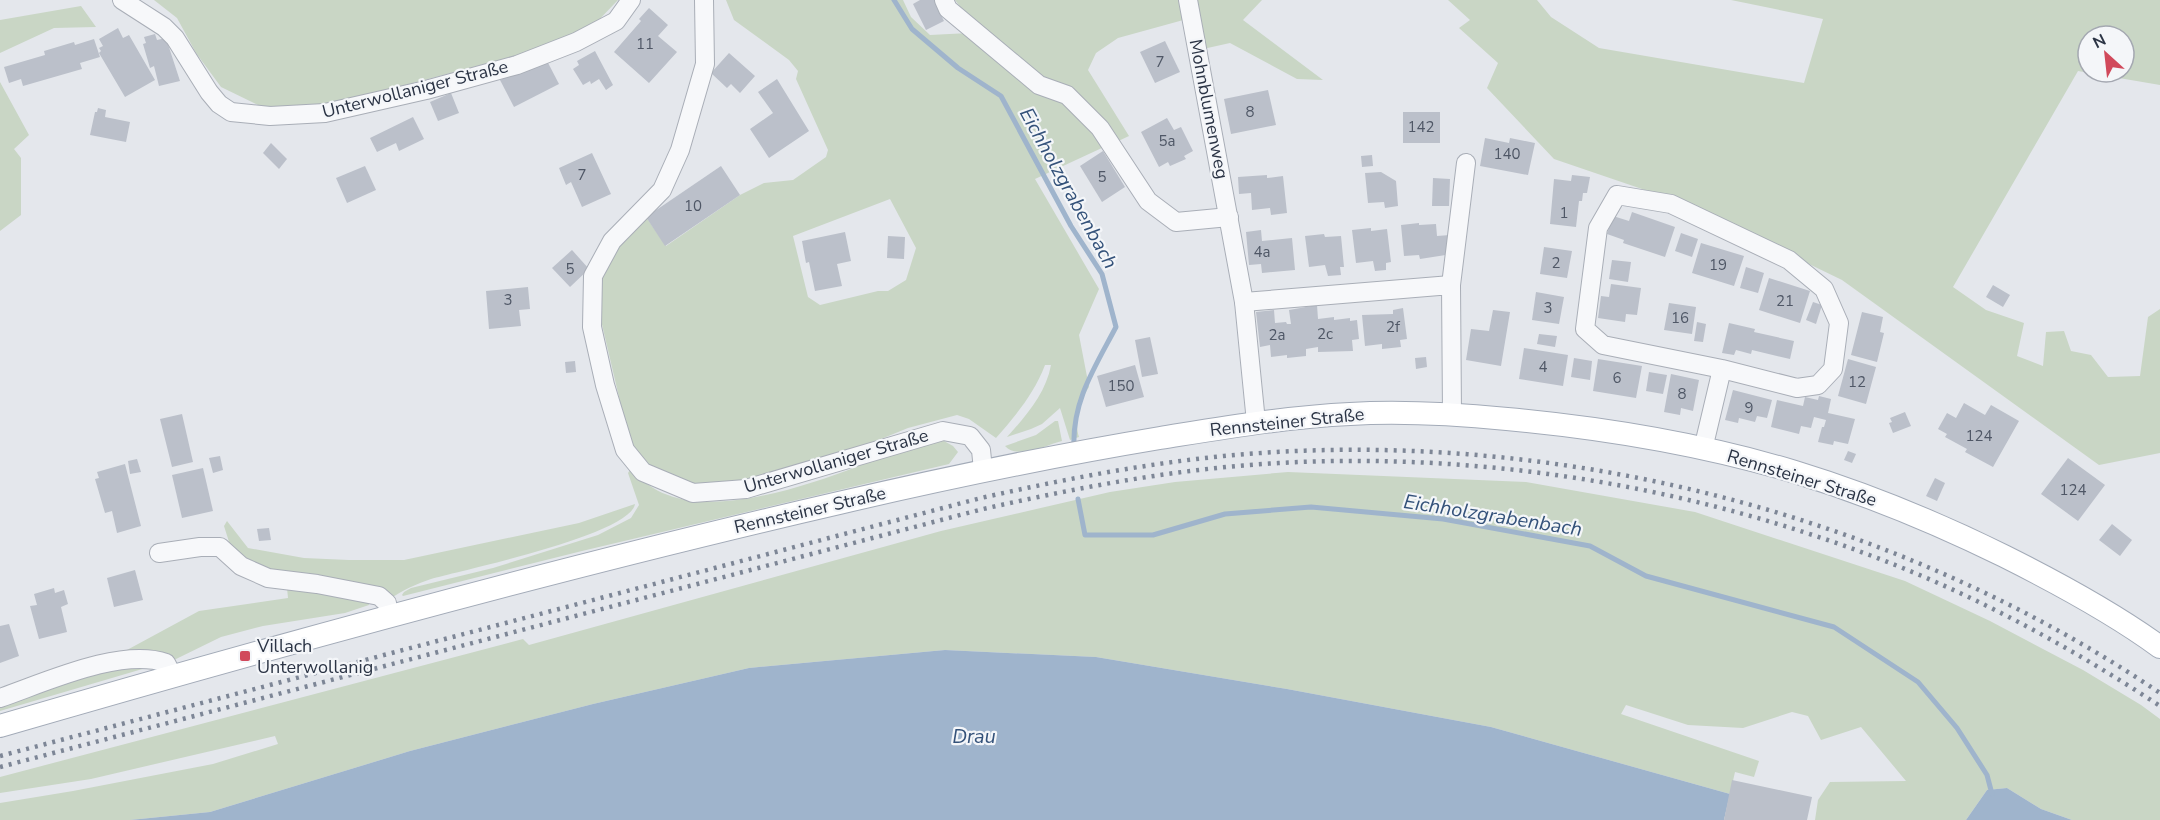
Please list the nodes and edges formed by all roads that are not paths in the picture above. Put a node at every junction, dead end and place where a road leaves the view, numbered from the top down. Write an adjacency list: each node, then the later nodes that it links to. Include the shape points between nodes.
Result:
1 (122, 0): 2 (street, Unterwollaniger Straße, via 176,38 219,104 231,111 270,116 324,113 517,65 616,21)
2 (631, 0)
3 (704, 0): 14 (street, Unterwollaniger Straße, via 705,64 680,150 662,189 612,241 593,276 592,327 625,450 643,472 693,493 746,489 943,431 970,436 981,450)
4 (944, 0): 7 (street, via 948,9 1039,85 1067,95 1100,128 1148,201 1176,222)
5 (1188, 0): 7 (street, Mohnblumenweg)
6 (1466, 163): 8 (street)
7 (1229, 217): 9 (street, Mohnblumenweg)
8 (1451, 285): 9 (street); 11 (street)
9 (1244, 302): 12 (street, Mohnblumenweg)
10 (1722, 369): 10 (street, via 1603,345 1585,329 1598,228 1617,195 1671,204 1789,260 1824,289 1839,323 1833,369 1818,384 1797,388); 13 (street)
11 (1452, 414): 12 (main road, Rennsteiner Straße, via 1352,413); 13 (main road, Rennsteiner Straße, via 1578,426)
12 (1256, 422): 14 (main road, Rennsteiner Straße)
13 (1702, 449): 17 (main road, Rennsteiner Straße, via 1794,472 1884,503 1965,537 2048,578)
14 (983, 470): 16 (main road, Rennsteiner Straße, via 727,529)
15 (159, 553): 16 (street, via 220,547 241,566 268,578 380,596 387,603)
16 (389, 616): 18 (main road, Rennsteiner Straße)
17 (2160, 647)
18 (173, 676): 19 (street, via 166,663 153,658 106,662); 20 (main road, Rennsteiner Straße)
19 (0, 698)
20 (0, 726)

